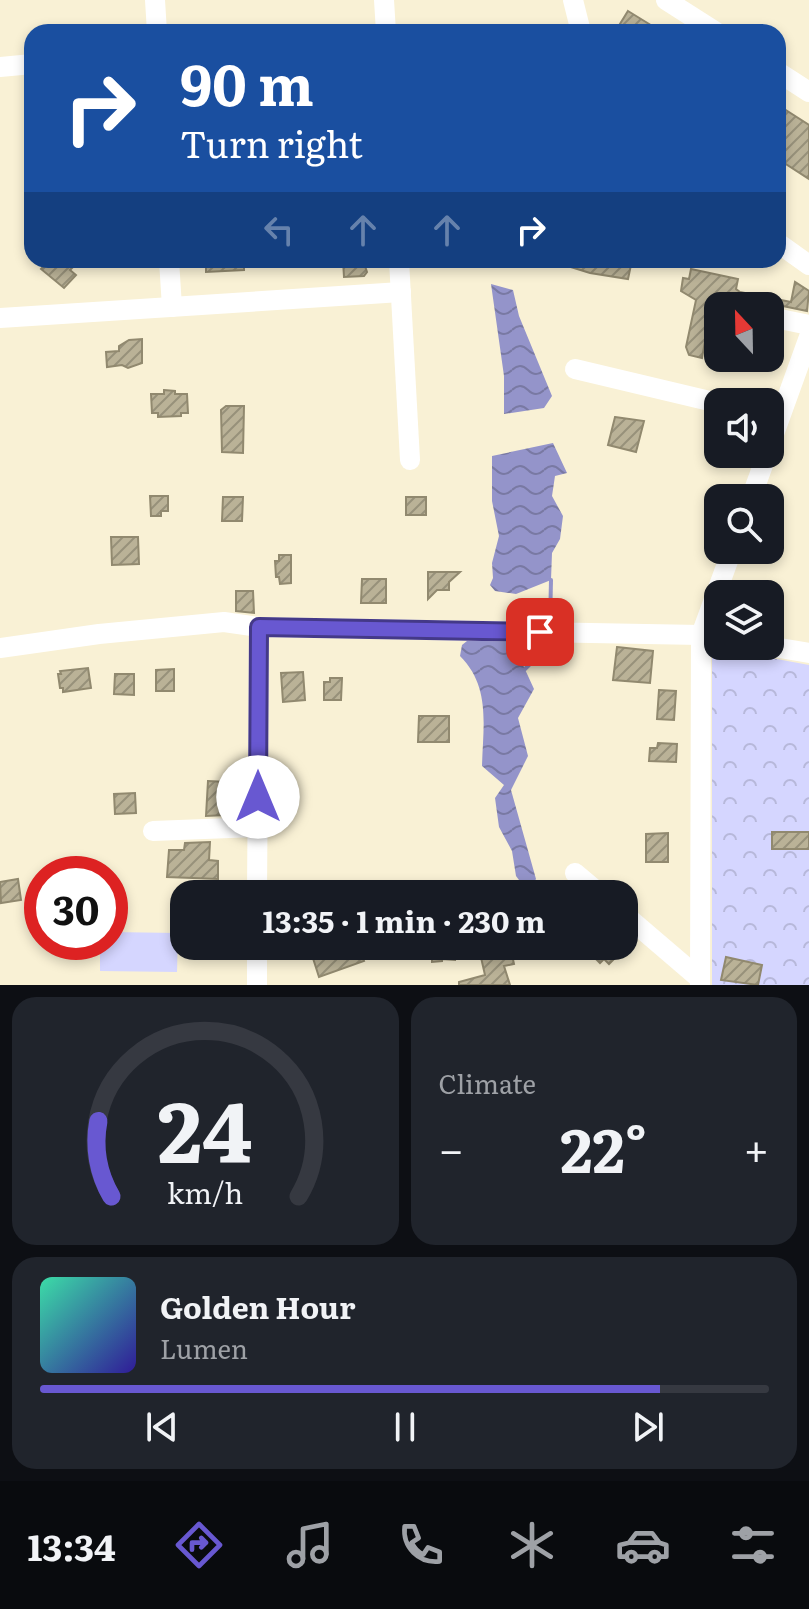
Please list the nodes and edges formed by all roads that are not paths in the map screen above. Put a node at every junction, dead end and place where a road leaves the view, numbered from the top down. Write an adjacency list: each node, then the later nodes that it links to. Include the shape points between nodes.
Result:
1 (155, 0): 5 (street)
2 (384, 0): 6 (street)
3 (573, 0): 7 (street)
4 (666, 0): 8 (street)
5 (156, 24)
6 (386, 24)
7 (579, 24)
8 (704, 24)
9 (24, 65): 10 (street)
10 (0, 67)
11 (786, 77): 12 (street)
12 (809, 92)
13 (786, 249): 14 (street)
14 (809, 265)
15 (170, 268): 18 (street)
16 (400, 268): 17 (street)
17 (401, 292): 18 (street); 26 (street)
18 (172, 307): 19 (street)
19 (0, 318)
20 (784, 320): 21 (street)
21 (809, 325)
22 (809, 337): 24 (street)
23 (575, 369): 25 (street)
24 (784, 395)
25 (704, 400)
26 (410, 460)
27 (259, 627): 28 (street); 29 (street, via 224,622); 33 (street)
28 (704, 636)
29 (0, 648)
30 (784, 649): 31 (street)
31 (809, 653)
32 (709, 660): 40 (street)
33 (258, 827): 34 (street); 36 (street)
34 (153, 831)
35 (575, 873): 37 (street)
36 (257, 880)
37 (583, 880)
38 (638, 927): 40 (street)
39 (257, 960): 41 (street)
40 (700, 982)
41 (257, 985)

